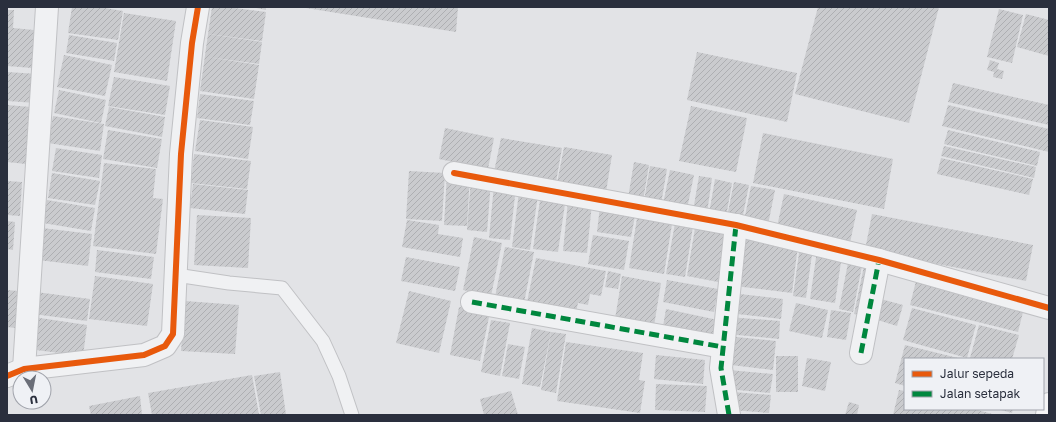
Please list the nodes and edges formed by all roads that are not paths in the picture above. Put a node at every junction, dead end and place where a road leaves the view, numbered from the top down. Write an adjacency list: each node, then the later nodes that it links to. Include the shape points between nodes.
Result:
1 (48, 7): 11 (street)
2 (198, 7): 6 (street, via 181,154)
3 (454, 172): 4 (street)
4 (736, 225): 5 (street); 9 (street)
5 (879, 260): 8 (street); 10 (street)
6 (176, 275): 12 (street, via 173,334 165,346 144,355); 14 (lane, via 282,288 323,341 339,376)
7 (472, 302): 9 (street)
8 (1049, 308)
9 (723, 347): 15 (street, via 720,368)
10 (861, 353)
11 (15, 370)
12 (30, 370)
13 (1049, 404): 16 (main road)
14 (352, 415)
15 (729, 415)
16 (1047, 415)

